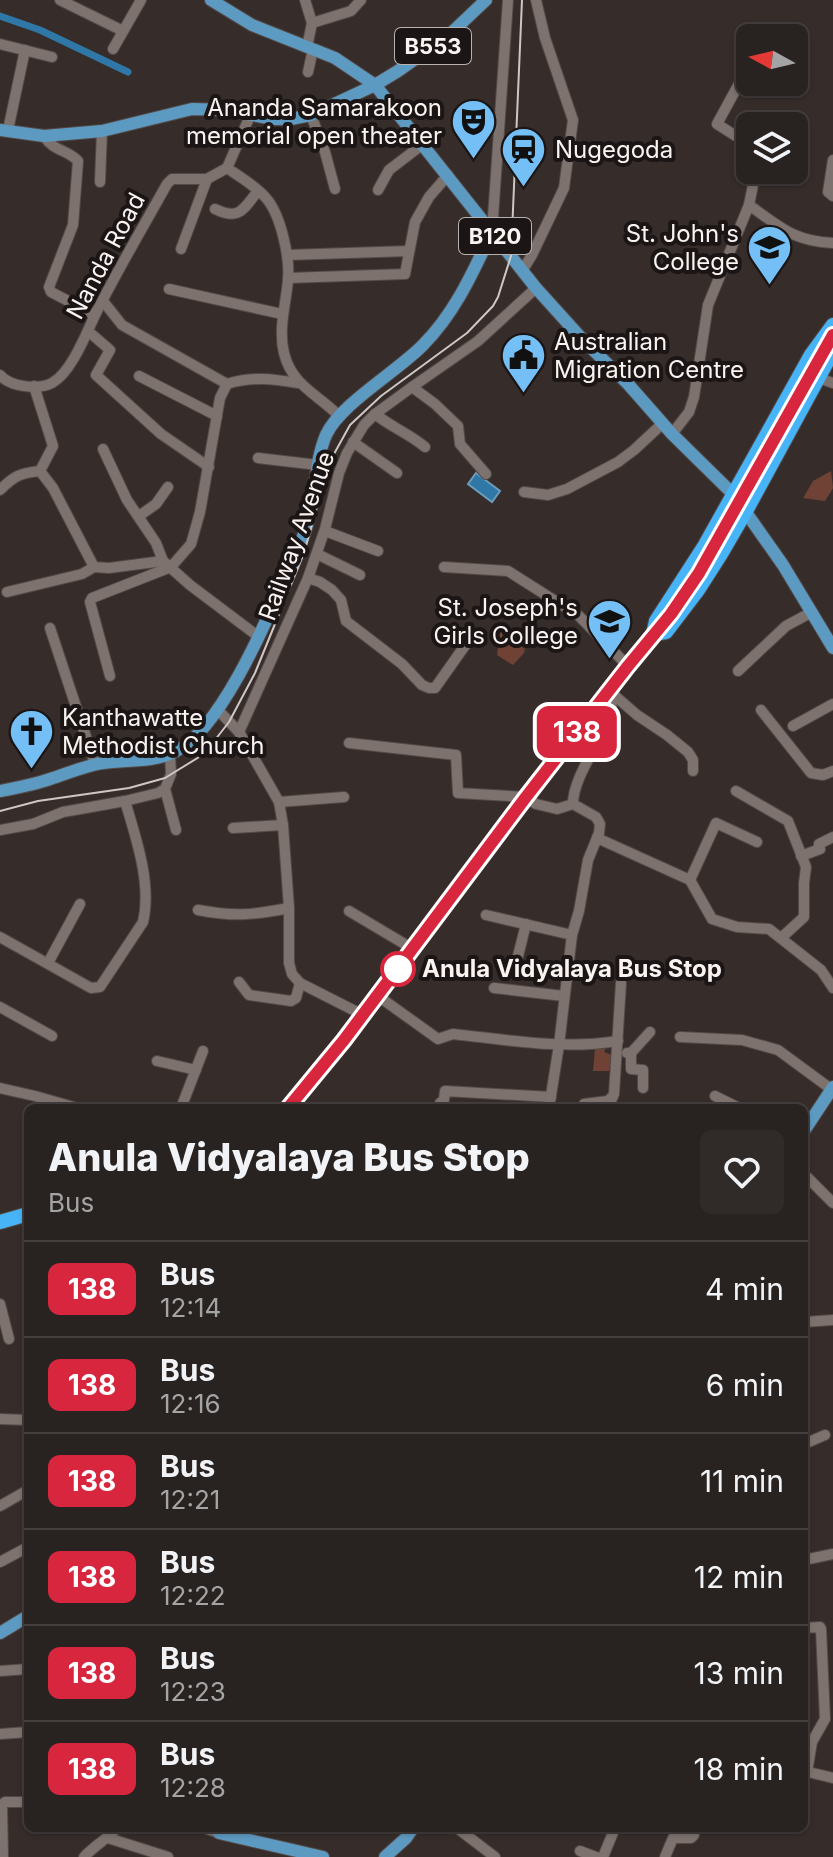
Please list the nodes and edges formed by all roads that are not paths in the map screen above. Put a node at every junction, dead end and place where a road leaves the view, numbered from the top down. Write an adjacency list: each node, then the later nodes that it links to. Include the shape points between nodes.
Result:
1 (60, 0): 11 (street)
2 (141, 0): 11 (street)
3 (211, 0): 13 (main road, B120, via 252,25)
4 (305, 0): 10 (street)
5 (361, 0): 9 (street)
6 (486, 0): 18 (main road, B553, via 449,35)
7 (508, 0): 39 (street)
8 (536, 0): 44 (street, via 573,120 564,188)
9 (350, 6): 10 (street)
10 (312, 23): 13 (street)
11 (123, 31): 14 (street)
12 (0, 44): 15 (street)
13 (310, 48): 17 (street); 18 (main road, B120)
14 (113, 49)
15 (25, 50): 16 (street); 22 (street)
16 (52, 57)
17 (308, 72)
18 (375, 85): 20 (main road); 26 (main road, B120)
19 (736, 89): 25 (street, via 717,124)
20 (311, 115): 21 (main road); 33 (street)
21 (250, 116): 23 (main road, via 192,109); 28 (street)
22 (4, 130): 24 (main road)
23 (102, 131): 24 (main road); 31 (street)
24 (44, 136): 50 (street, via 78,161 73,225 49,287)
25 (736, 136)
26 (423, 144): 29 (main road, B120); 34 (street, via 389,170)
27 (833, 160): 36 (street, via 828,192)
28 (227, 168): 30 (street, Nanda Road); 35 (street)
29 (448, 175): 39 (main road, B120); 42 (street, via 415,222)
30 (207, 179): 41 (street); 48 (street, Nanda Road, via 172,179 167,184)
31 (100, 182)
32 (753, 184): 37 (street)
33 (335, 189)
34 (378, 190)
35 (258, 191): 38 (street, via 236,214); 43 (street, via 275,212)
36 (833, 196)
37 (749, 205): 40 (street, via 790,234); 66 (street, via 708,305 689,412)
38 (215, 209)
39 (492, 232): 44 (main road, B120); 64 (main road, via 449,315 422,346)
40 (833, 243)
41 (181, 249)
42 (409, 251): 43 (street); 45 (street, via 405,274)
43 (287, 255): 45 (street)
44 (522, 271): 46 (main road, B120)
45 (288, 278): 49 (street)
46 (536, 288): 61 (street, Railway Avenue, via 478,341); 65 (main road, B120)
47 (169, 289): 49 (street)
48 (103, 301): 50 (street, Nanda Road); 59 (street, via 122,325)
49 (282, 314): 58 (street, via 284,353)
50 (95, 315): 52 (street, Nanda Road)
51 (833, 325): 72 (highway)
52 (88, 331): 60 (street, Nanda Road, via 64,371 52,383); 73 (street, via 110,350 96,375 161,434)
53 (833, 335): 54 (highway)
54 (827, 353): 57 (highway); 97 (highway, bridge, via 699,573)
55 (0, 375): 60 (street, via 14,385)
56 (139, 376): 63 (street)
57 (826, 380): 77 (highway)
58 (298, 383): 59 (street, via 264,378); 64 (street)
59 (227, 384): 63 (street)
60 (34, 386): 74 (street, via 53,446)
61 (412, 387): 62 (street, Railway Avenue); 76 (street, via 458,426 460,444)
62 (375, 414): 67 (street, Railway Avenue); 68 (street)
63 (217, 416): 73 (street)
64 (339, 416): 71 (main road, via 326,435)
65 (662, 424): 66 (main road, B120); 80 (street, via 618,462 567,489 548,495)
66 (672, 434): 81 (main road, B120)
67 (353, 442): 75 (street); 84 (street, Railway Avenue, via 339,473)
68 (425, 447)
69 (103, 449): 83 (street)
70 (258, 458): 71 (street)
71 (318, 465): 98 (main road, via 309,518)
72 (748, 465): 77 (highway); 81 (highway)
73 (209, 467): 89 (street, via 191,544)
74 (40, 471): 79 (street, via 13,477); 90 (street)
75 (397, 473)
76 (486, 474)
77 (766, 474): 82 (highway)
78 (168, 487): 83 (street)
79 (0, 490)
80 (524, 492)
81 (733, 494): 82 (main road, B120); 85 (highway)
82 (748, 514): 88 (highway); 95 (main road, B120)
83 (139, 516): 89 (street)
84 (325, 531): 86 (street); 87 (street, Railway Avenue)
85 (705, 545): 88 (highway); 97 (highway)
86 (378, 551)
87 (317, 554): 92 (street); 93 (street, Railway Avenue)
88 (721, 554): 97 (highway, via 666,632)
89 (167, 564): 90 (street); 98 (street); 103 (street, via 92,598)
90 (94, 567): 94 (street)
91 (444, 567): 101 (street, via 508,571 579,616)
92 (360, 575)
93 (308, 578): 99 (street, via 332,590 341,600 346,621 429,688 435,688); 109 (street, Railway Avenue)
94 (7, 592)
95 (812, 612): 100 (main road, B120); 102 (street, via 786,626)
96 (50, 628): 112 (street)
97 (653, 634): 101 (highway)
98 (259, 637): 106 (main road)
99 (471, 637)
100 (833, 648)
101 (628, 666): 104 (highway)
102 (738, 671)
103 (110, 676)
104 (615, 688): 113 (street, via 637,715 688,752); 119 (highway); 122 (street, via 607,723 576,786)
105 (833, 704): 108 (street)
106 (218, 710): 109 (street); 111 (main road)
107 (761, 710): 114 (street, via 811,773)
108 (793, 726)
109 (239, 732): 121 (street)
110 (349, 743): 119 (street, via 456,755 458,793)
111 (170, 755): 112 (main road); 115 (street)
112 (95, 764): 116 (main road)
113 (693, 771)
114 (833, 771)
115 (165, 789): 120 (street); 126 (street)
116 (0, 791)
117 (736, 791): 130 (street, via 788,821)
118 (344, 797): 121 (street)
119 (526, 797): 122 (street, via 557,809); 141 (highway)
120 (125, 801): 125 (street); 143 (street, via 140,848 146,897 143,922 100,987 91,988)
121 (279, 802): 123 (street)
122 (573, 804): 128 (street, via 596,817)
123 (283, 825): 124 (street); 133 (street)
124 (233, 828)
125 (0, 830)
126 (176, 830)
127 (833, 837): 130 (street)
128 (597, 838): 131 (street); 138 (street)
129 (757, 842): 131 (street, via 716,823)
130 (801, 856): 140 (street, via 806,867 804,917)
131 (690, 880): 140 (street, via 712,919 769,929)
132 (80, 904): 143 (street)
133 (289, 908): 134 (street, via 252,916); 145 (street, via 289,963)
134 (198, 910)
135 (349, 911): 141 (street)
136 (486, 915): 137 (street)
137 (526, 924): 138 (street); 142 (street)
138 (572, 935): 150 (street)
139 (0, 937): 143 (street)
140 (781, 938): 148 (street, via 821,970)
141 (413, 949): 149 (highway)
142 (518, 956)
143 (48, 963)
144 (239, 982): 145 (street, via 249,995 291,1001)
145 (300, 983): 152 (street)
146 (621, 983): 156 (street)
147 (494, 988): 150 (street)
148 (833, 988)
149 (378, 996): 152 (highway); 157 (street, via 438,1039 453,1034)
150 (564, 996): 157 (street)
151 (0, 1007): 154 (street)
152 (363, 1015): 171 (highway)
153 (650, 1032): 159 (street)
154 (52, 1036)
155 (680, 1037): 165 (street, via 742,1040 778,1050)
156 (618, 1041): 157 (street); 160 (street)
157 (559, 1045): 168 (street)
158 (203, 1051): 162 (street)
159 (631, 1053): 160 (street); 164 (street, via 631,1069 643,1070)
160 (617, 1054): 166 (street)
161 (157, 1061): 162 (street)
162 (196, 1070): 170 (street)
163 (0, 1088): 169 (street)
164 (643, 1088)
165 (832, 1088): 176 (main road)
166 (614, 1094): 173 (street, via 608,1101); 174 (street)
167 (715, 1096): 175 (street)
168 (550, 1103): 172 (street, via 445,1091)
169 (63, 1104)
170 (183, 1104)
171 (291, 1104)
172 (440, 1104)
173 (584, 1104)
174 (610, 1104)
175 (731, 1104)
176 (808, 1125)
177 (808, 1178): 178 (street)
178 (833, 1203)
179 (24, 1215): 180 (highway)
180 (0, 1222)
181 (24, 1222): 182 (highway)
182 (0, 1229)
183 (0, 1304): 186 (street)
184 (833, 1320): 185 (street)
185 (808, 1322)
186 (9, 1339)
187 (0, 1419): 188 (street)
188 (24, 1420)
189 (825, 1435): 190 (street)
190 (808, 1442)
191 (24, 1492): 192 (street)
192 (0, 1506)
193 (24, 1549): 196 (street)
194 (833, 1554): 195 (street)
195 (808, 1559)
196 (0, 1562)
197 (24, 1618): 199 (main road)
198 (808, 1628): 204 (street, via 821,1629 825,1719)
199 (0, 1633)
200 (24, 1669): 201 (street)
201 (0, 1671)
202 (24, 1732): 203 (street)
203 (0, 1734)
204 (808, 1762)
205 (808, 1772): 206 (street)
206 (833, 1778)
207 (24, 1802): 216 (street, via 2,1805)
208 (113, 1832): 214 (street)
209 (228, 1832): 219 (main road)
210 (410, 1832): 220 (main road)
211 (462, 1832): 221 (street)
212 (613, 1832): 223 (street)
213 (694, 1832): 224 (street, via 691,1838 673,1838)
214 (108, 1838): 217 (street); 218 (street)
215 (580, 1851): 222 (street)
216 (3, 1857)
217 (84, 1857)
218 (168, 1857)
219 (323, 1857)
220 (385, 1857)
221 (495, 1857)
222 (596, 1857)
223 (603, 1857)
224 (665, 1857)

